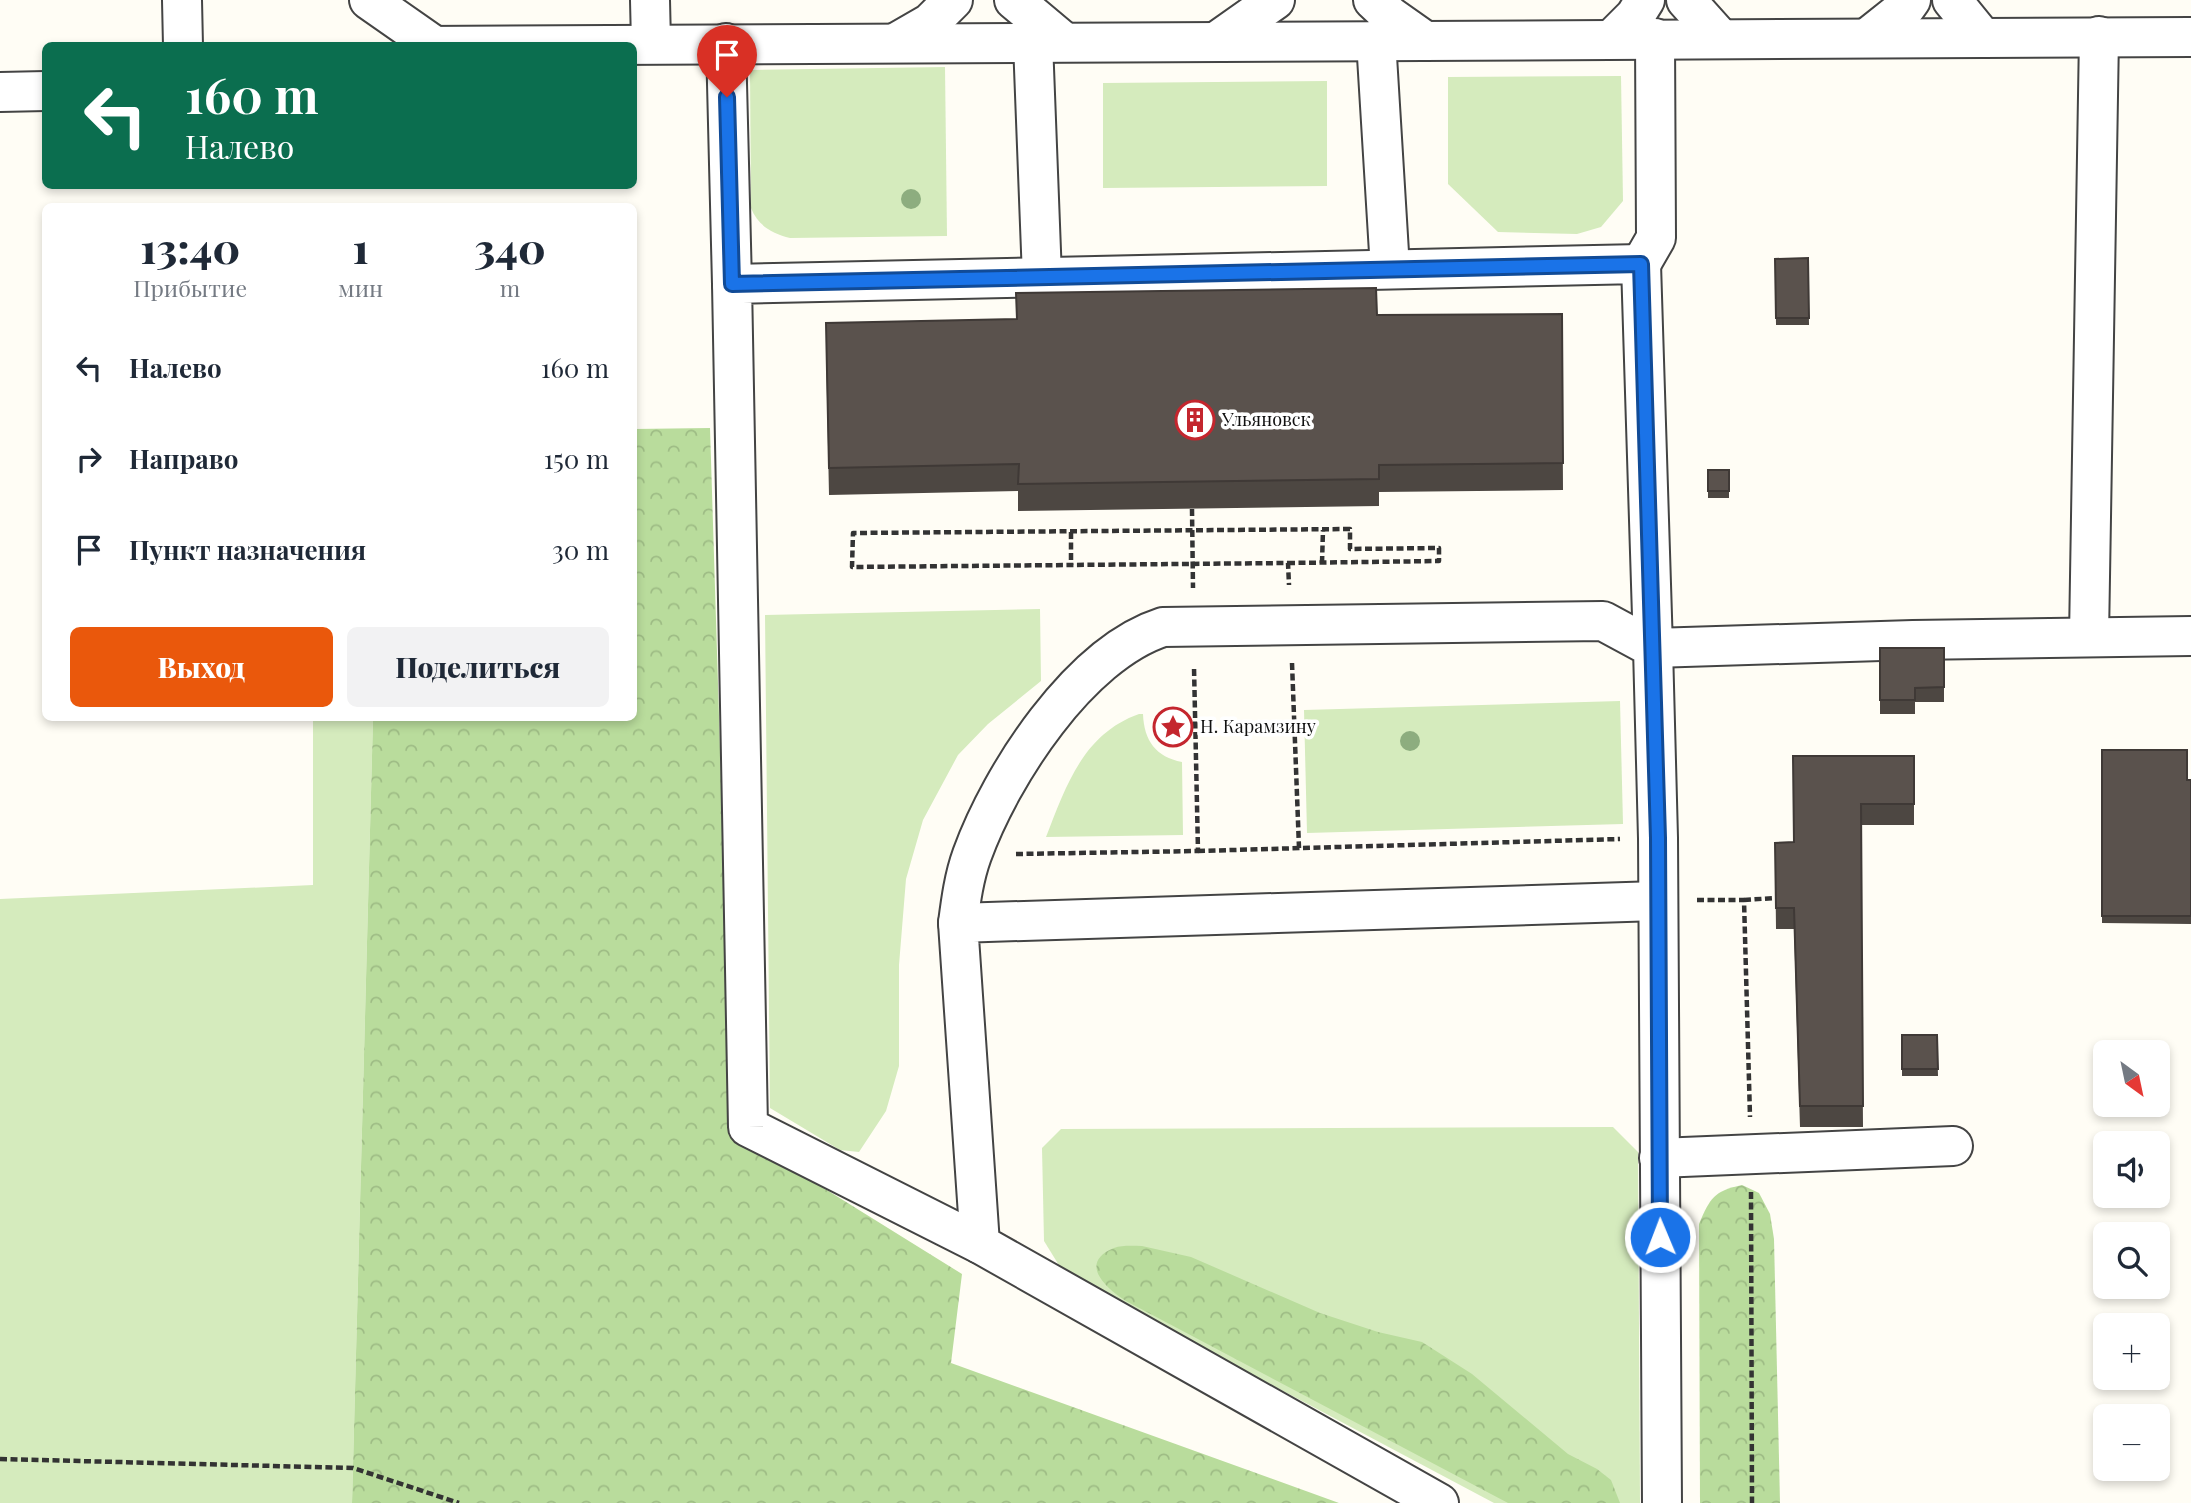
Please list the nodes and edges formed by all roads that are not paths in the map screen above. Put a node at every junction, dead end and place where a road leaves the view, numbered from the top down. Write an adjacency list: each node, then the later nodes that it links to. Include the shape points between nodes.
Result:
1 (182, 0): 23 (street)
2 (369, 0): 24 (street)
3 (650, 0): 27 (street)
4 (953, 0): 25 (street, via 930,23)
5 (1014, 0): 21 (street)
6 (1275, 0): 22 (street)
7 (1373, 0): 20 (street)
8 (1645, 0): 18 (street)
9 (1686, 0): 16 (street)
10 (1911, 0): 17 (street)
11 (1952, 0): 13 (street)
12 (2099, 36): 13 (street); 14 (street); 36 (street)
13 (1982, 37): 17 (street)
14 (2191, 37)
15 (1655, 38): 16 (street); 18 (street); 31 (street, via 1657,238)
16 (1720, 38): 17 (street)
17 (1867, 38)
18 (1612, 39): 20 (street)
19 (1376, 40): 20 (street); 22 (street); 32 (street)
20 (1424, 40)
21 (1048, 41): 22 (street); 25 (street); 33 (street)
22 (1217, 41)
23 (183, 42)
24 (424, 42)
25 (897, 42): 28 (street)
26 (637, 43): 27 (street)
27 (650, 43): 28 (street)
28 (726, 43): 34 (street)
29 (42, 91): 30 (street)
30 (0, 92)
31 (1641, 264): 32 (street); 37 (street)
32 (1390, 269): 33 (street)
33 (1042, 277): 34 (street)
34 (732, 284): 42 (street, via 748,1127)
35 (2191, 636): 36 (street)
36 (2089, 637): 37 (street)
37 (1653, 648): 38 (street); 39 (street, via 1603,621 1194,626 1148,632 1090,672 1047,721 1017,766 972,855)
38 (1658, 901): 39 (street); 41 (street)
39 (958, 923): 42 (street)
40 (1953, 1146): 41 (street)
41 (1659, 1158): 44 (street)
42 (980, 1244): 43 (street)
43 (1439, 1503)
44 (1662, 1503)

